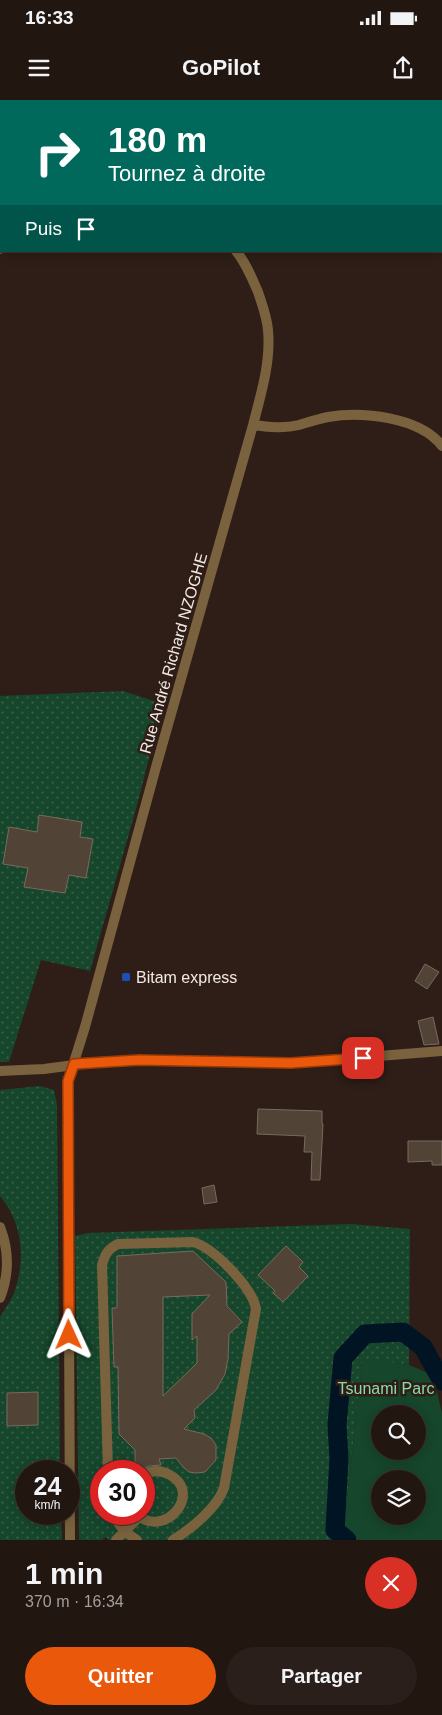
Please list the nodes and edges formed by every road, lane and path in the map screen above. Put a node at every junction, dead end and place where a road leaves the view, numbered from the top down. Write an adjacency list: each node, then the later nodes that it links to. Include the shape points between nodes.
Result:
1 (237, 252): 2 (street, Rue André Richard NZOGHE, via 252,277 268,329 268,355)
2 (254, 425): 3 (street, via 297,426 345,415 376,417 414,425 427,431); 5 (street, Rue André Richard NZOGHE)
3 (442, 446)
4 (442, 1051): 5 (street, via 291,1063 139,1060)
5 (74, 1064): 6 (street); 15 (street, Rue André Richard NZOGHE, via 68,1081)
6 (0, 1071)
7 (0, 1227): 8 (street, via 7,1255)
8 (0, 1298)
9 (108, 1460): 18 (street, via 102,1265 105,1254 118,1244 193,1242 203,1245 241,1281 256,1309 224,1488 214,1506)
10 (155, 1471): 11 (street, via 174,1477 183,1495 182,1505 176,1514 168,1520)
11 (155, 1522)
12 (120, 1525): 14 (street)
13 (129, 1525): 14 (street)
14 (124, 1531): 16 (street); 17 (street)
15 (70, 1540)
16 (116, 1540)
17 (137, 1540)
18 (173, 1540)

